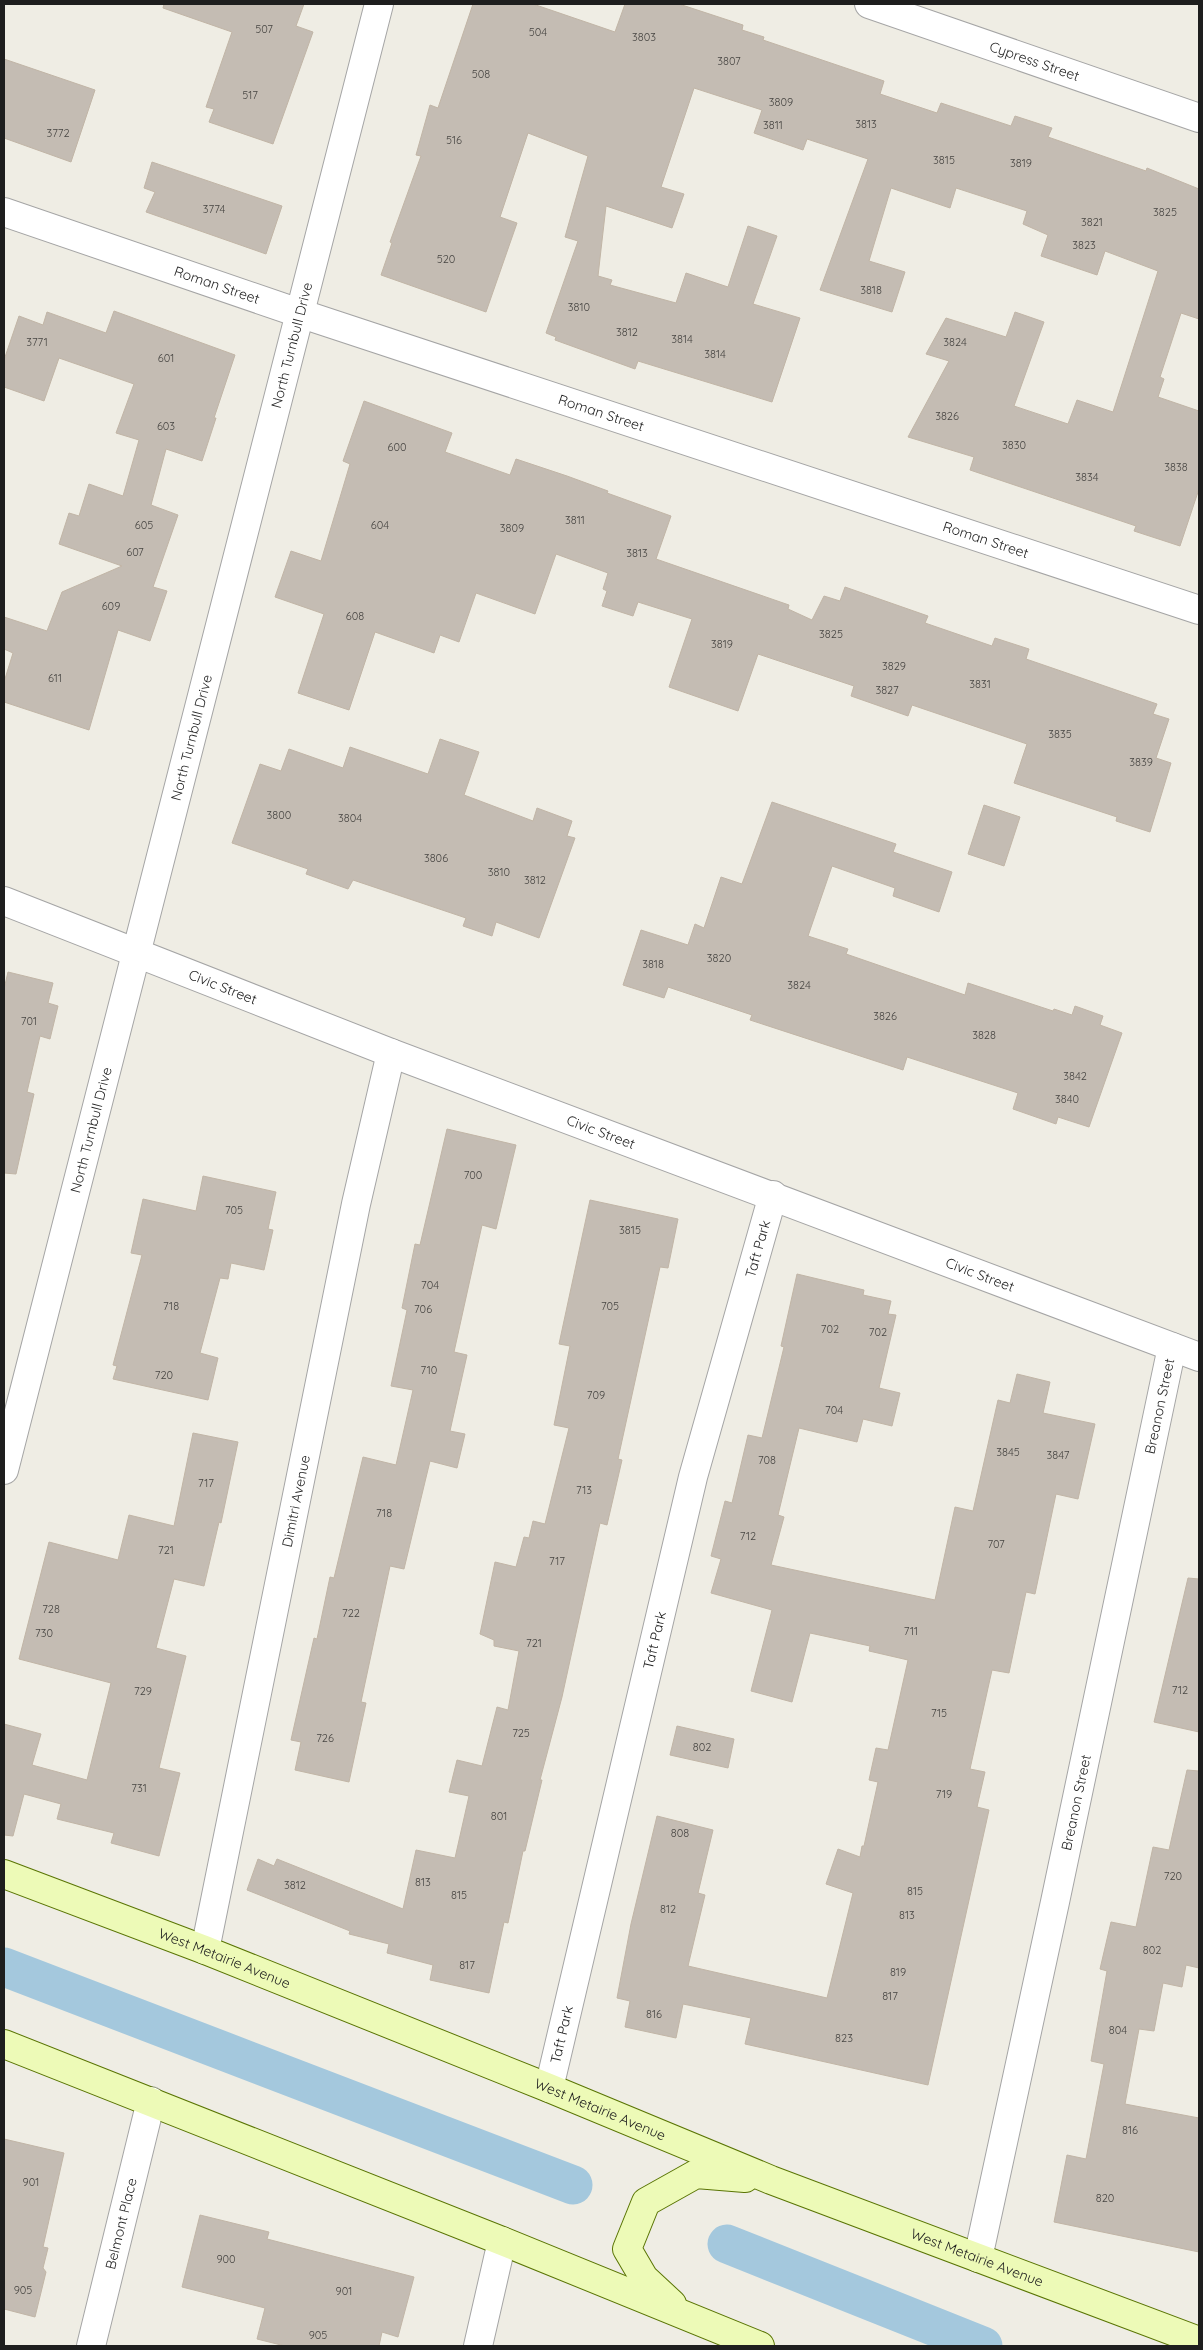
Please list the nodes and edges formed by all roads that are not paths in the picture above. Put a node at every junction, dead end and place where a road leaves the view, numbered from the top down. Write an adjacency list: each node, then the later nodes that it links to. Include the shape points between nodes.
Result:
1 (380, 4): 5 (street, North Turnbull Drive)
2 (869, 4): 3 (street, Cypress Street)
3 (1199, 118)
4 (4, 212): 5 (street, Roman Street)
5 (299, 313): 6 (street, Roman Street); 8 (street, North Turnbull Drive)
6 (1199, 610)
7 (4, 901): 8 (street, Civic Street)
8 (137, 954): 9 (street, Civic Street); 13 (street, North Turnbull Drive)
9 (391, 1053): 10 (street, Civic Street); 15 (street, Dimitri Avenue, via 356,1204)
10 (773, 1195): 11 (street, Civic Street); 17 (street, Taft Park, via 693,1477)
11 (1172, 1347): 12 (street, Civic Street); 21 (street, Breanon Street)
12 (1199, 1357)
13 (4, 1470)
14 (4, 1874): 15 (main road, West Metairie Avenue)
15 (205, 1950): 17 (main road, West Metairie Avenue)
16 (4, 2044): 18 (main road)
17 (549, 2088): 19 (main road, West Metairie Avenue)
18 (151, 2101): 20 (main road); 24 (street, Belmont Place)
19 (771, 2180): 21 (main road, West Metairie Avenue); 22 (main road, via 696,2174 646,2202 627,2249 644,2278)
20 (502, 2241): 22 (main road); 25 (street)
21 (978, 2258): 23 (main road, West Metairie Avenue)
22 (683, 2315): 26 (main road)
23 (1199, 2341)
24 (91, 2346)
25 (478, 2346)
26 (760, 2346)

